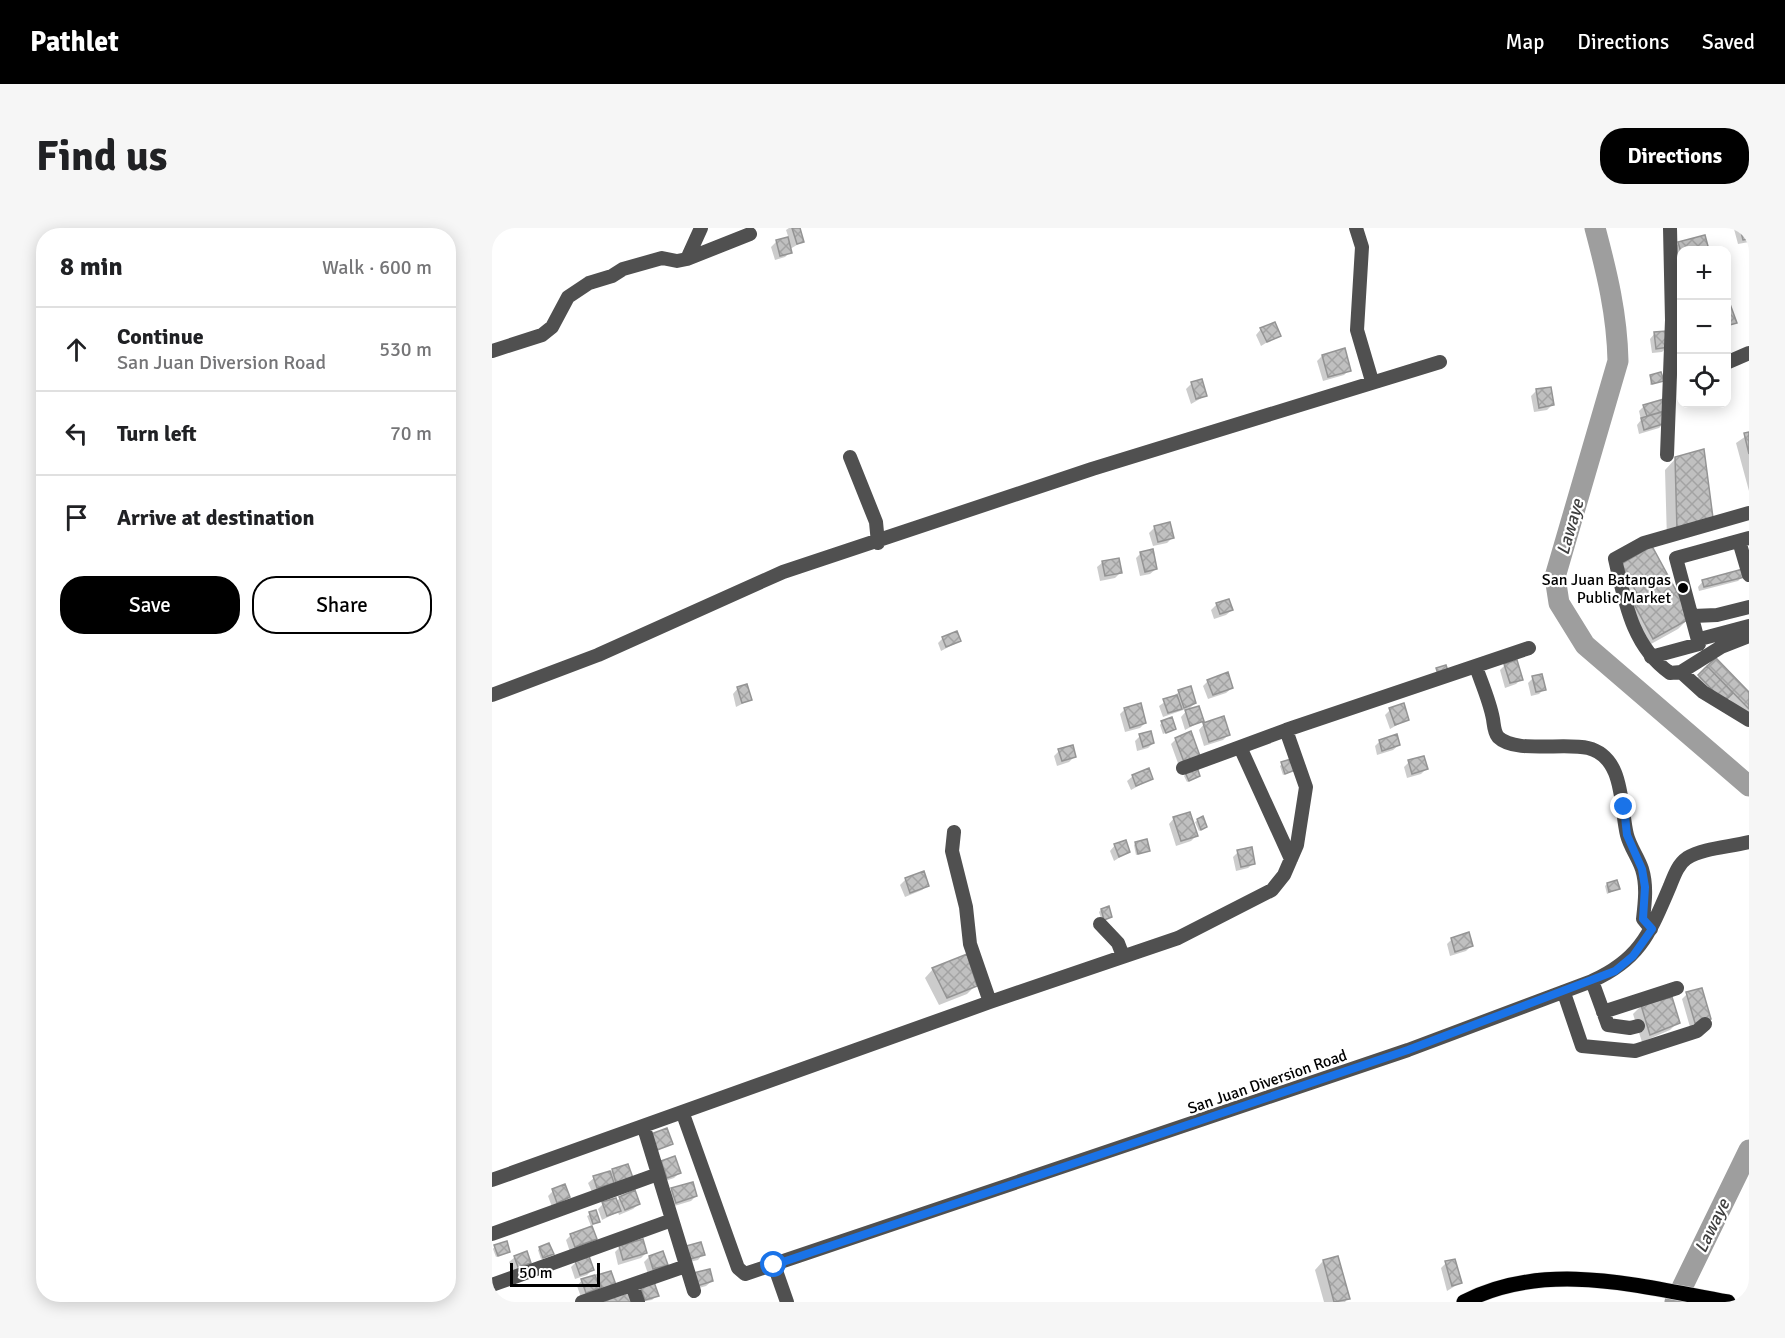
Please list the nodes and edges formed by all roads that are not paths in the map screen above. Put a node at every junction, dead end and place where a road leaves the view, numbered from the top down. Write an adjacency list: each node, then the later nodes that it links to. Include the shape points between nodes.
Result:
1 (701, 228): 5 (street)
2 (1356, 228): 10 (street, via 1362,247 1356,330)
3 (1670, 228): 11 (street)
4 (750, 234): 5 (street)
5 (687, 259): 6 (street, via 662,258 589,283 568,297 552,327 542,335)
6 (492, 351)
7 (1749, 353): 8 (street)
8 (1731, 361)
9 (1440, 362): 10 (street)
10 (1372, 381): 16 (street, via 1092,469)
11 (1675, 384): 12 (street)
12 (1667, 455)
13 (850, 457): 16 (street, via 876,522)
14 (1749, 513): 24 (street, via 1644,543 1616,559 1625,604)
15 (1744, 540): 17 (street); 19 (street, via 1676,558)
16 (878, 543): 27 (street, via 783,572 661,628)
17 (1749, 575)
18 (1749, 607): 19 (street)
19 (1693, 616): 22 (street)
20 (1749, 626): 22 (street)
21 (1749, 636): 26 (street)
22 (1700, 639): 24 (street, via 1695,647)
23 (1528, 648): 25 (street)
24 (1651, 657): 26 (street)
25 (1476, 667): 29 (street); 36 (street, via 1495,734 1500,739 1526,746 1590,748 1606,758 1624,807 1627,835 1642,869 1643,919)
26 (1676, 673): 28 (street)
27 (492, 695)
28 (1749, 720)
29 (1286, 730): 30 (street); 34 (street, via 1306,787)
30 (1240, 747): 31 (street); 34 (street)
31 (1183, 768)
32 (954, 832): 41 (street, via 952,850 966,907 970,944)
33 (1743, 844): 36 (street, San Juan Diversion Road, via 1696,855 1681,863)
34 (1291, 859): 37 (street, via 1272,890 1178,938)
35 (1100, 924): 37 (street, via 1118,943)
36 (1652, 929): 38 (street, San Juan Diversion Road, via 1633,956 1615,971)
37 (1123, 956): 41 (street)
38 (1592, 981): 40 (street, San Juan Diversion Road); 42 (street)
39 (1677, 988): 42 (street)
40 (1564, 993): 43 (street, via 1582,1046 1635,1051 1697,1031); 51 (street, San Juan Diversion Road, via 1408,1050)
41 (990, 1002): 45 (street)
42 (1602, 1012): 44 (street, via 1608,1025)
43 (1705, 1024)
44 (1638, 1026)
45 (683, 1114): 46 (street); 51 (street, San Juan Diversion Road, via 738,1268 745,1274)
46 (644, 1128): 47 (street); 48 (street)
47 (658, 1174): 49 (street); 50 (street)
48 (492, 1180)
49 (672, 1220): 52 (street); 53 (street)
50 (492, 1234)
51 (774, 1265): 58 (street)
52 (686, 1266): 54 (street); 55 (street)
53 (492, 1285)
54 (632, 1285): 56 (street); 57 (street)
55 (694, 1291)
56 (588, 1301)
57 (638, 1302)
58 (787, 1302)
59 (1464, 1302): 60 (main road, via 1512,1285 1557,1278 1646,1287)
60 (1728, 1302)

